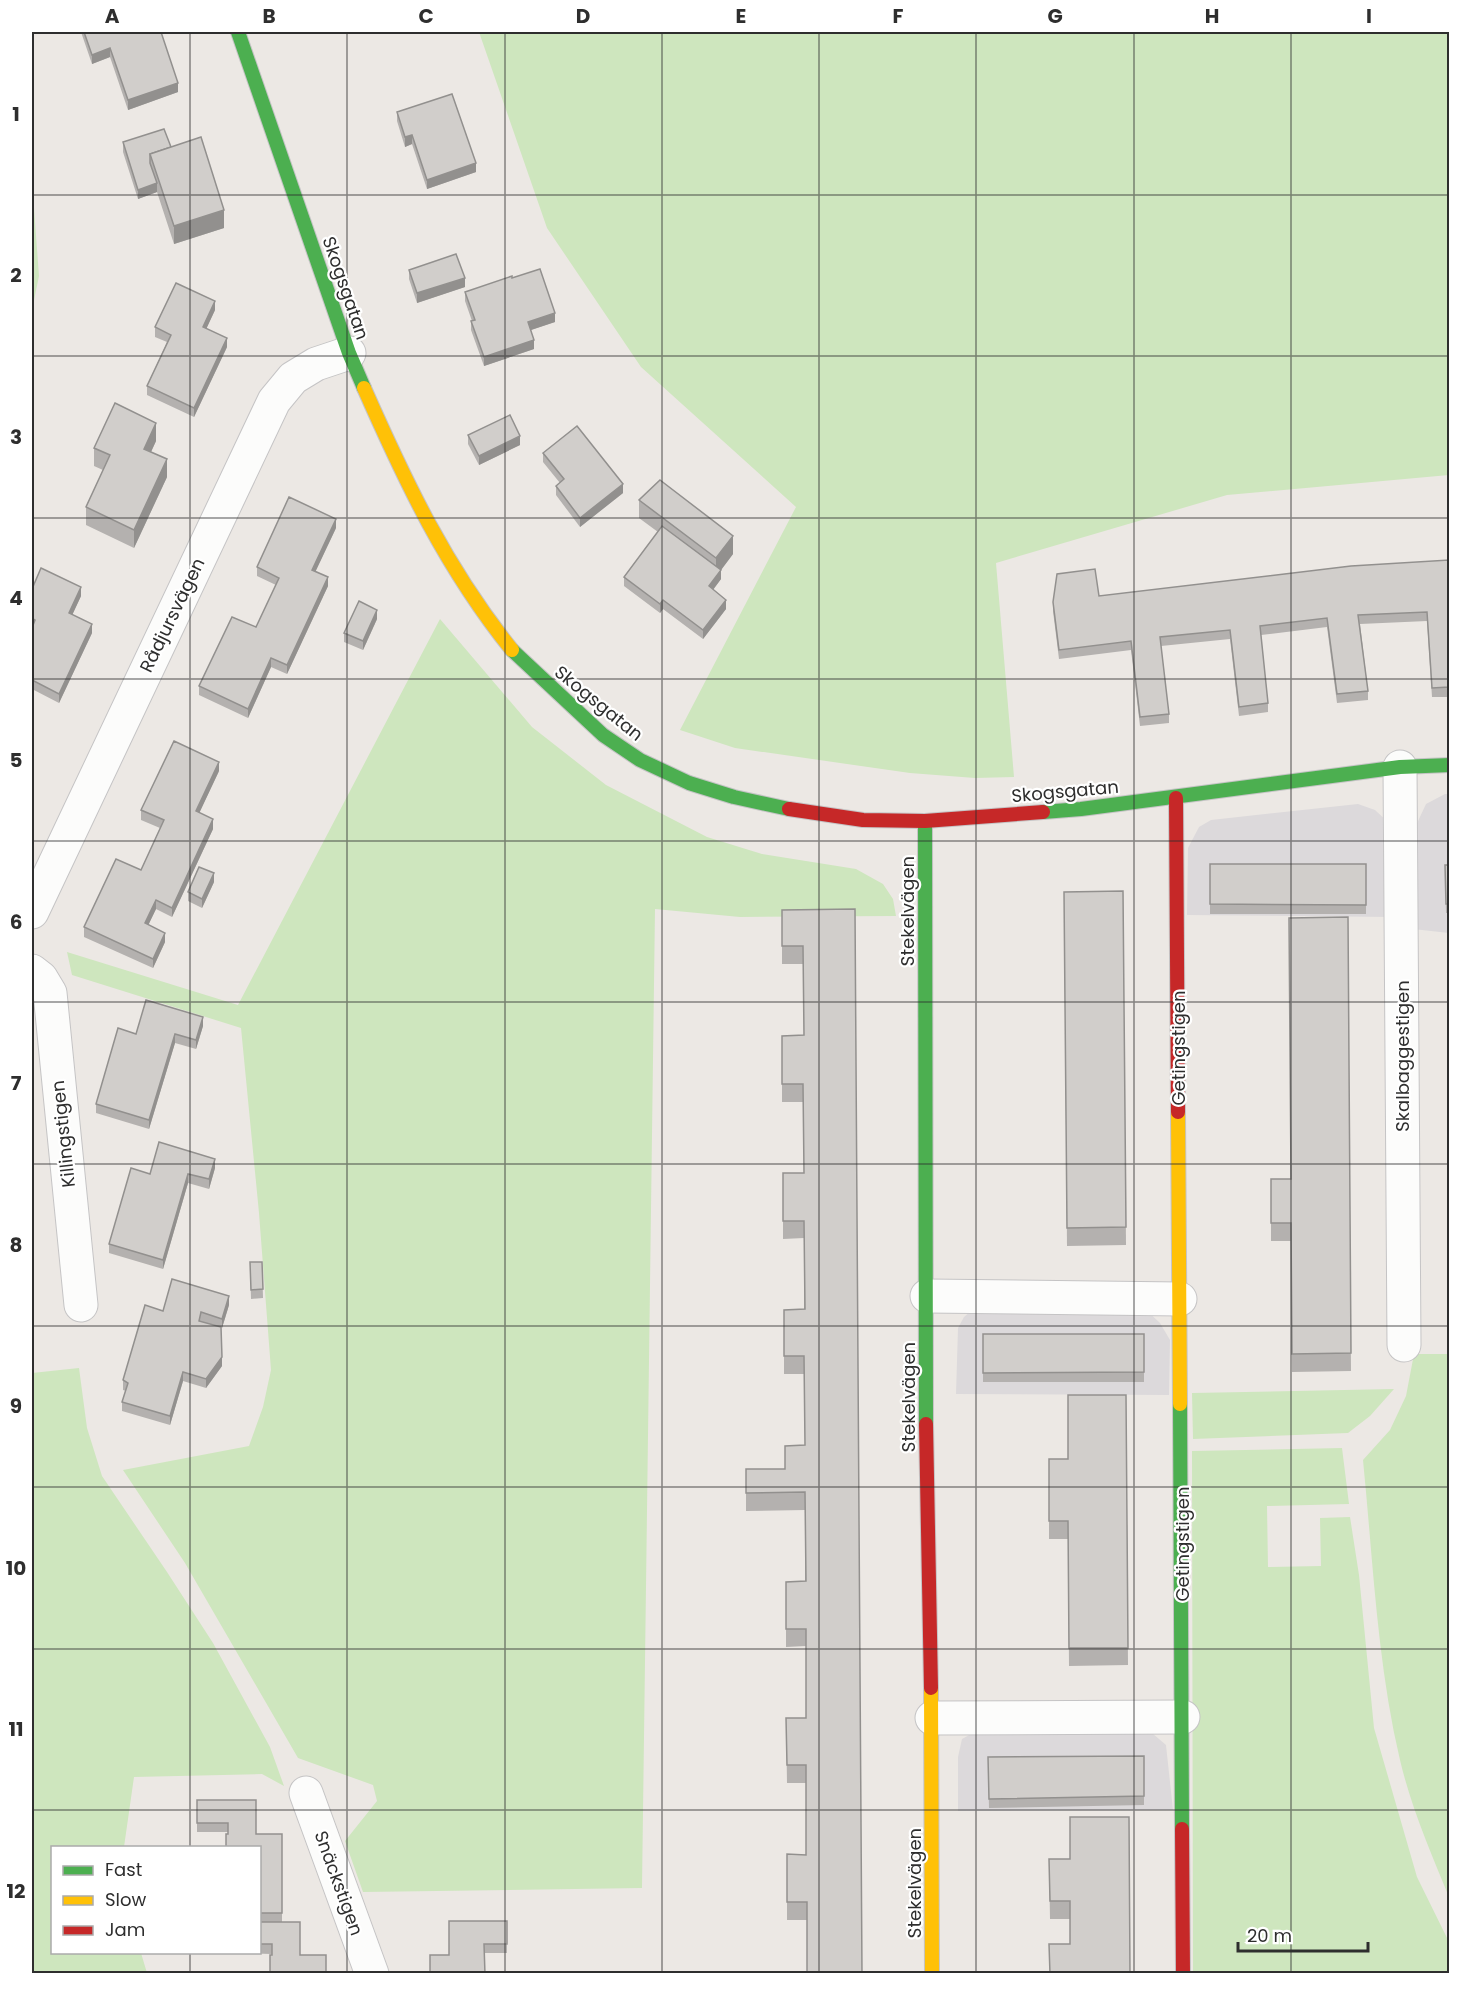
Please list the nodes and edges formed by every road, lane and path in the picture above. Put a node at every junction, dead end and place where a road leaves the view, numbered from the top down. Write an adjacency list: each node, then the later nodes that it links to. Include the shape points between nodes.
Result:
1 (238, 32): 2 (street, Skogsgatan)
2 (349, 353): 6 (street, Skogsgatan, via 424,518 482,613 518,658 603,735 640,760 688,783 734,797 829,816); 7 (street, Rådjursvägen, via 316,364 293,378 274,401)
3 (1449, 765): 4 (street, Skogsgatan)
4 (1400, 767): 5 (street, Skogsgatan); 12 (street, Skalbaggestigen)
5 (1176, 798): 6 (street, Skogsgatan); 10 (street, Getingstigen)
6 (925, 821): 9 (street, Stekelvägen)
7 (32, 912)
8 (32, 971): 11 (street, Killingstigen, via 42,978 50,993)
9 (927, 1296): 10 (street); 14 (street, Stekelvägen, via 925,1389)
10 (1180, 1299): 13 (street, Getingstigen)
11 (81, 1305)
12 (1404, 1345)
13 (1183, 1717): 14 (street); 18 (street, Getingstigen)
14 (932, 1718): 17 (street, Stekelvägen)
15 (306, 1793): 16 (street, Snäckstigen)
16 (372, 1974)
17 (932, 1974)
18 (1184, 1974)

